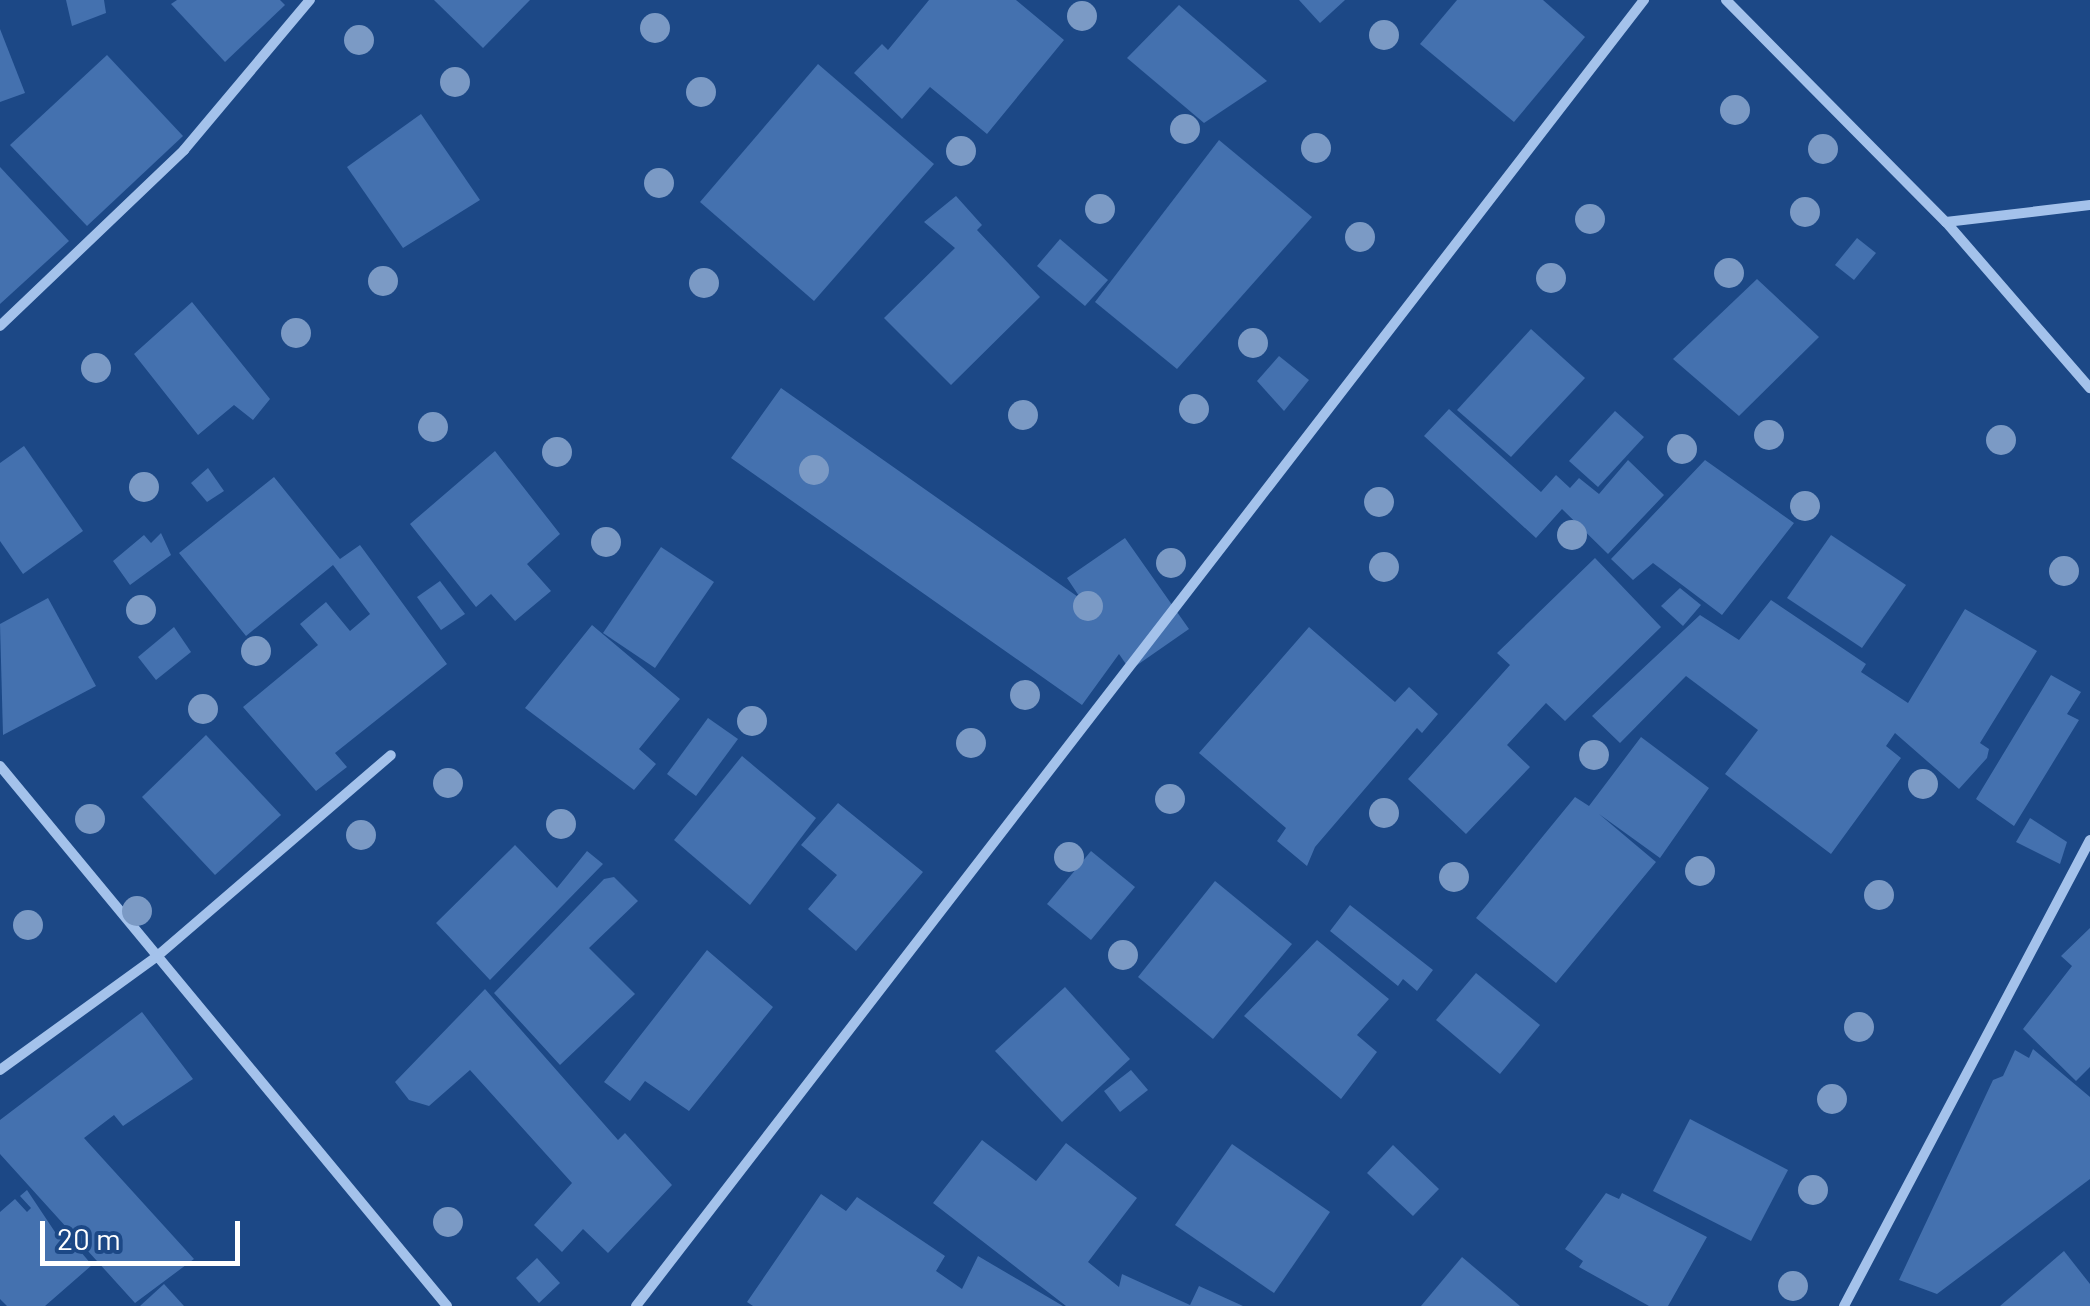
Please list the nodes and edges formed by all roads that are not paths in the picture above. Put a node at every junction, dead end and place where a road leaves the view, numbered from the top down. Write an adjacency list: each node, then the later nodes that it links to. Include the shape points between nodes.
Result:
1 (310, 0): 6 (street, via 184,150)
2 (1644, 0): 14 (street)
3 (1726, 0): 5 (street)
4 (2090, 205): 5 (street)
5 (1946, 222): 7 (street)
6 (0, 326)
7 (2090, 388)
8 (391, 755): 11 (street)
9 (0, 766): 11 (street)
10 (2090, 840): 15 (street)
11 (154, 958): 12 (street); 13 (street)
12 (0, 1070)
13 (448, 1306)
14 (636, 1306)
15 (1844, 1306)

